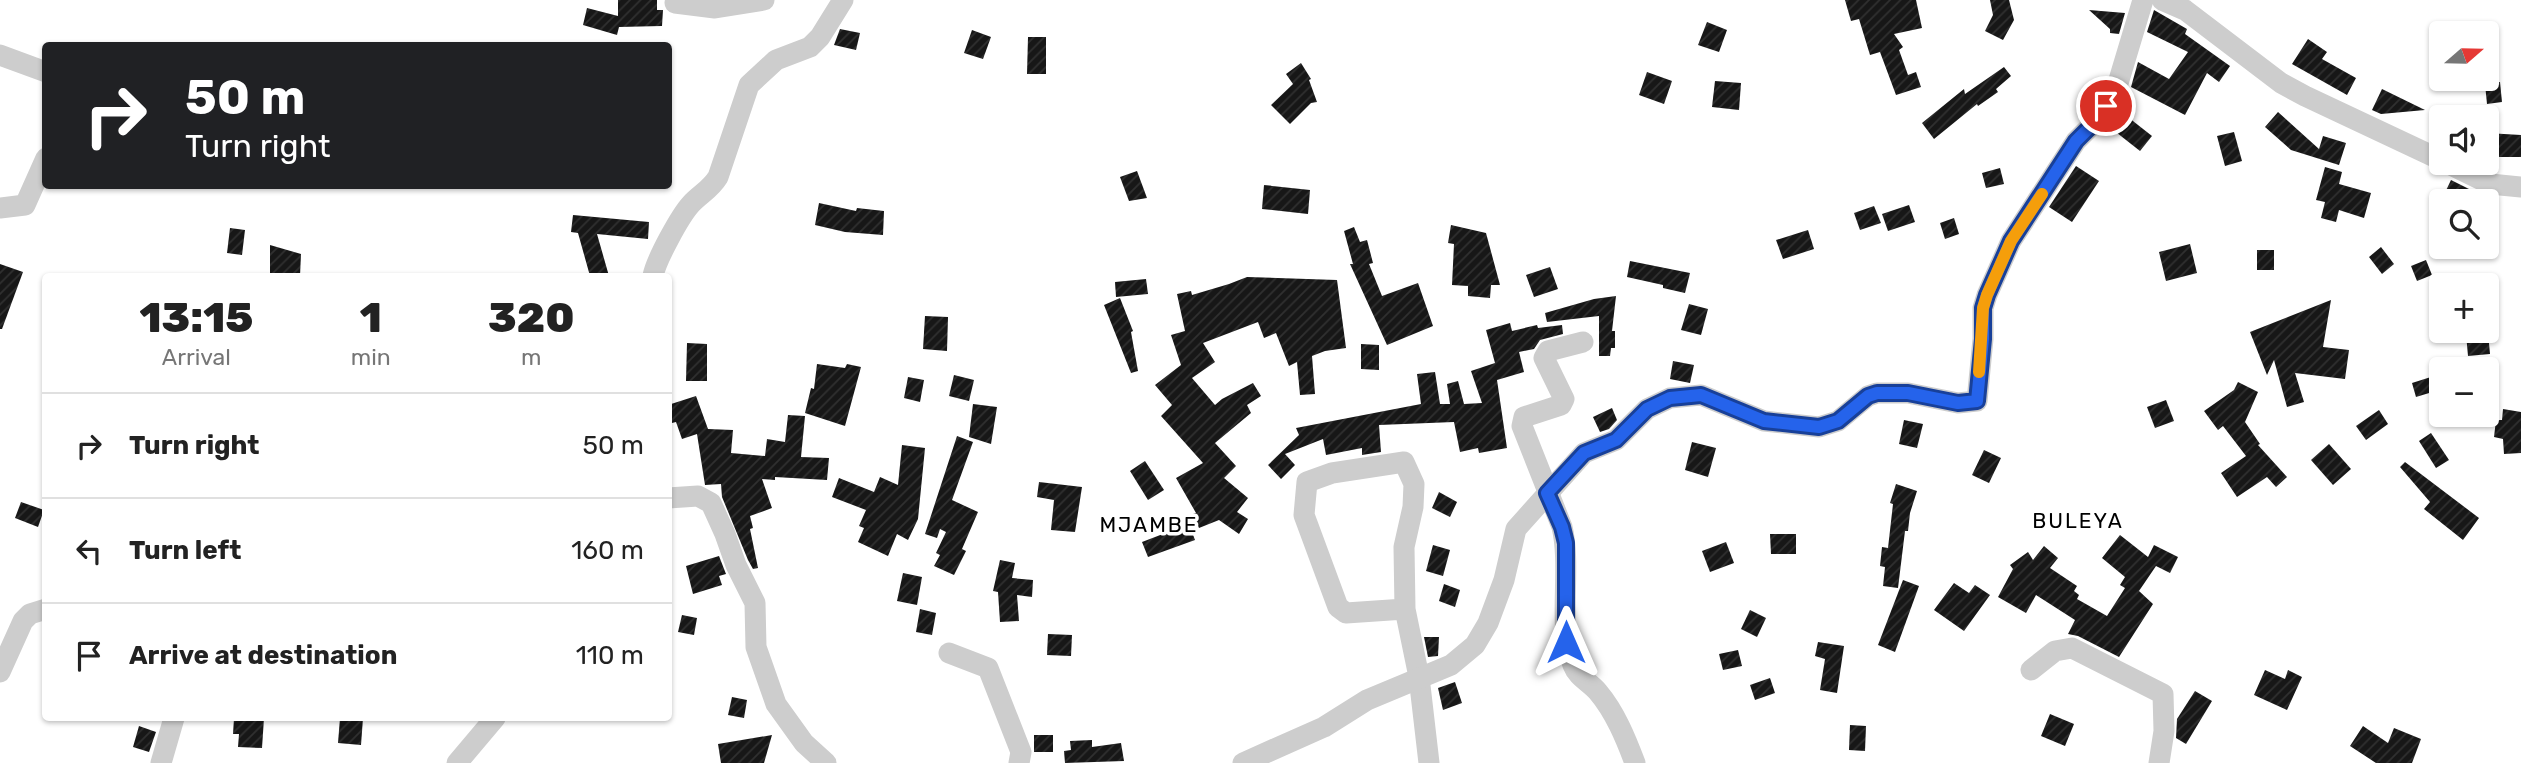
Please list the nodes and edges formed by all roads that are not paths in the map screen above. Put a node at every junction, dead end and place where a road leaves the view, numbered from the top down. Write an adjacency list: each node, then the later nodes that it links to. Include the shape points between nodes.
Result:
1 (764, 0): 5 (street, via 715,8)
2 (843, 0): 13 (street, via 810,47 776,60 749,85 718,177 686,210)
3 (2143, 0): 15 (street, via 2116,90 2076,141 2011,241 1987,295 1977,401 1958,403 1908,393 1877,393 1838,421 1819,427 1764,421 1701,395 1670,398 1641,413 1616,440 1584,453)
4 (2162, 0): 8 (street, via 2185,10 2281,83)
5 (675, 4)
6 (0, 55): 7 (street)
7 (42, 71)
8 (2429, 154)
9 (42, 167): 12 (street, via 24,205)
10 (2472, 175): 11 (street, via 2490,184)
11 (2521, 187)
12 (0, 208)
13 (654, 273)
14 (1583, 342): 15 (street, via 1548,351 1544,358 1564,399 1561,405 1524,417 1522,426)
15 (1547, 493): 22 (street, via 1513,534 1497,601 1479,639 1451,665); 31 (street, via 1566,543 1566,642 1573,666 1607,703)
16 (672, 498): 27 (street, via 698,496 711,503 755,603 757,647 776,704 804,743)
17 (1405, 608): 17 (street, via 1404,547 1415,484 1404,462 1332,473 1307,482 1304,515 1338,607 1346,612); 22 (street)
18 (42, 610): 21 (street, via 23,621)
19 (949, 653): 28 (street, via 988,668 1021,752)
20 (2031, 670): 32 (street, via 2055,651 2072,648 2163,694)
21 (0, 672)
22 (1419, 677): 29 (street); 30 (street)
23 (173, 721): 25 (street)
24 (492, 721): 26 (street)
25 (161, 763)
26 (457, 763)
27 (826, 763)
28 (1019, 763)
29 (1243, 763)
30 (1429, 763)
31 (1635, 763)
32 (2159, 763)

